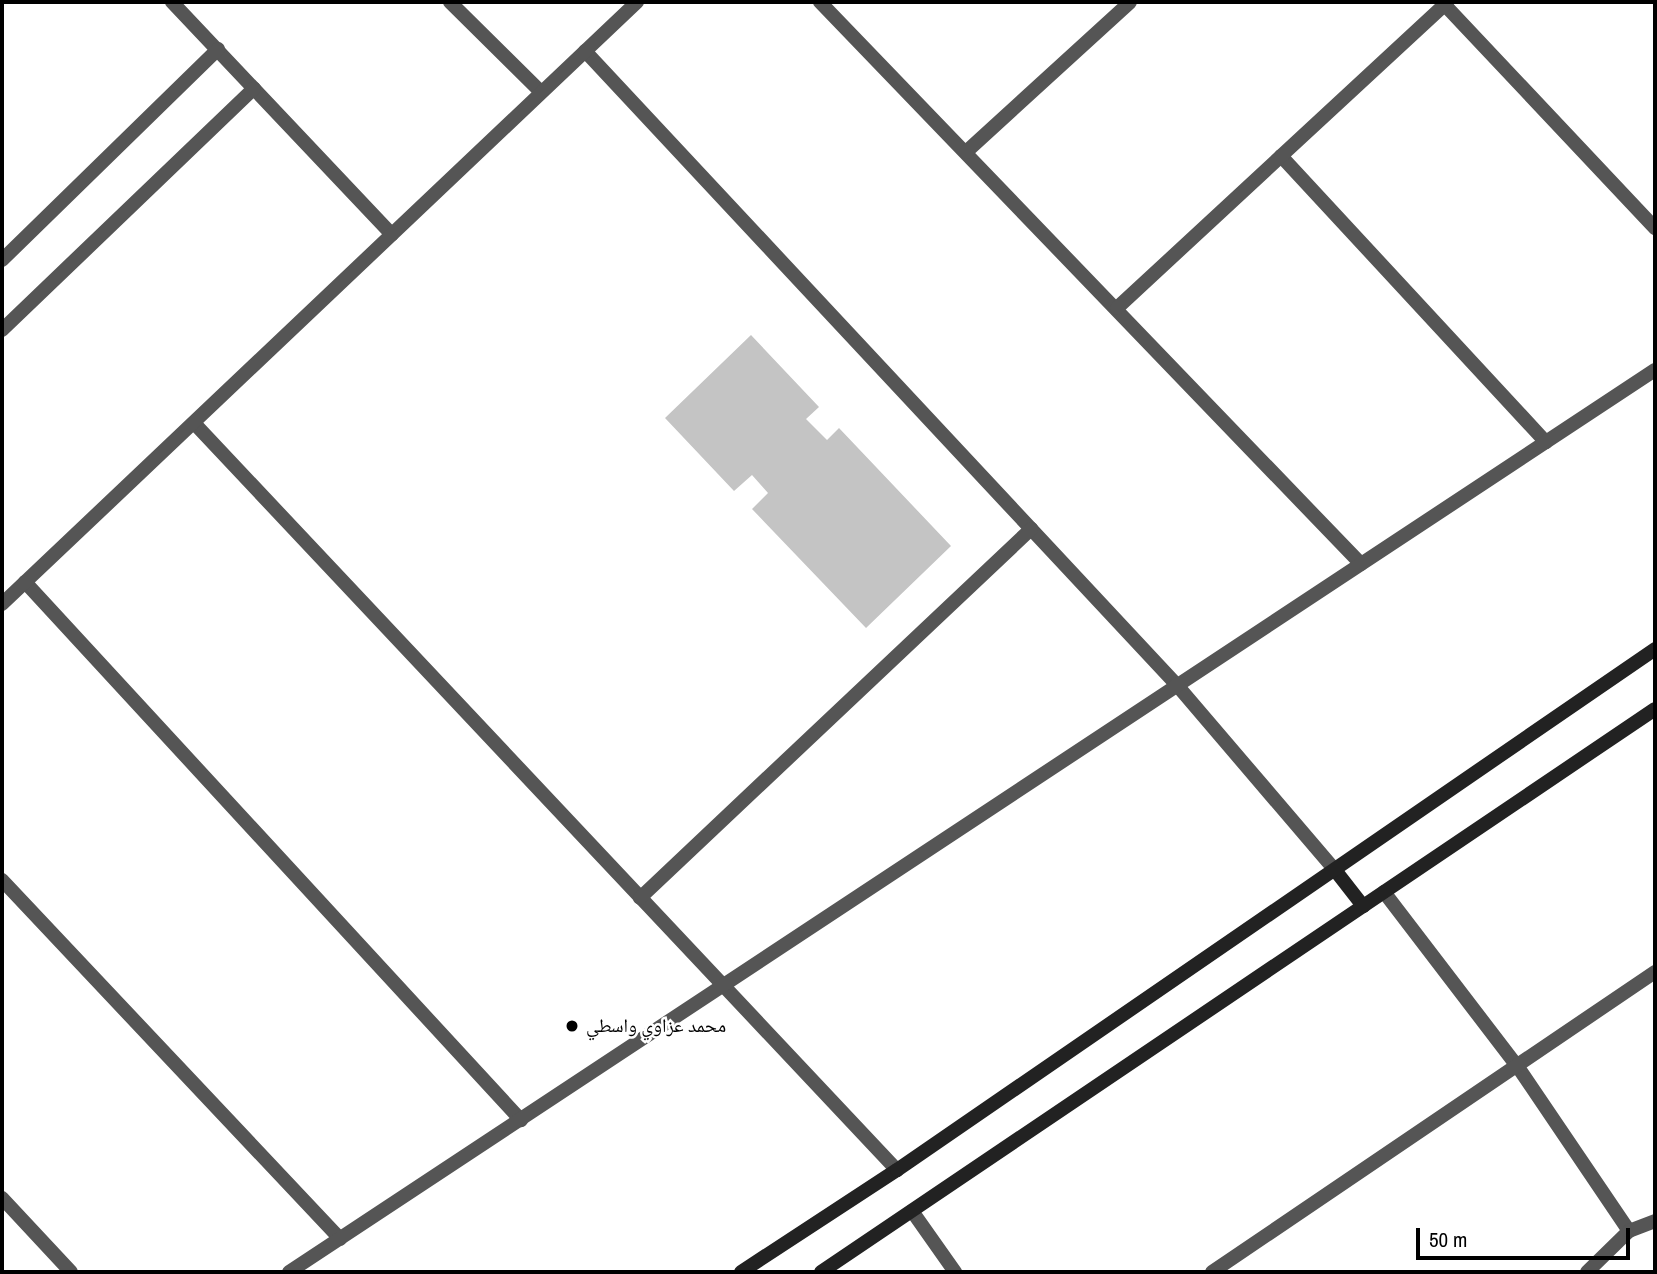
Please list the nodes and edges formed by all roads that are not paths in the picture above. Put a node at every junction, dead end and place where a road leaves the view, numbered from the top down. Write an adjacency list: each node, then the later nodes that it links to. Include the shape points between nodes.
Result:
1 (172, 2): 7 (street)
2 (450, 2): 10 (street)
3 (637, 2): 8 (street)
4 (820, 2): 11 (street)
5 (1130, 2): 11 (street)
6 (1444, 3): 12 (street); 13 (street)
7 (218, 49): 9 (street); 15 (street)
8 (585, 51): 10 (street); 21 (street)
9 (254, 88): 14 (street); 17 (street)
10 (541, 92): 14 (street)
11 (966, 152): 16 (street)
12 (1281, 156): 16 (street); 20 (street)
13 (1655, 228)
14 (392, 235): 19 (street)
15 (2, 260)
16 (1117, 308): 22 (street)
17 (2, 330)
18 (1655, 370): 20 (street)
19 (194, 423): 23 (street); 31 (street)
20 (1546, 442): 22 (street)
21 (1031, 529): 26 (street); 31 (street)
22 (1361, 564): 26 (street)
23 (24, 582): 24 (street); 36 (street)
24 (2, 604)
25 (1655, 649): 28 (street)
26 (1176, 684): 28 (street); 34 (street)
27 (1655, 709): 30 (street)
28 (1335, 870): 32 (street); 37 (street)
29 (2, 880): 42 (street)
30 (1384, 892): 32 (street); 35 (street)
31 (640, 898): 34 (street)
32 (1363, 906): 39 (street)
33 (1655, 972): 35 (street)
34 (722, 986): 36 (street); 37 (street)
35 (1518, 1068): 41 (street); 48 (street)
36 (521, 1119): 42 (street)
37 (897, 1170): 45 (street)
38 (2, 1198): 43 (street)
39 (912, 1211): 46 (street); 47 (street)
40 (1655, 1221): 41 (street)
41 (1629, 1231): 49 (street)
42 (340, 1239): 44 (street)
43 (71, 1272)
44 (289, 1272)
45 (741, 1272)
46 (821, 1272)
47 (955, 1272)
48 (1212, 1272)
49 (1587, 1272)

